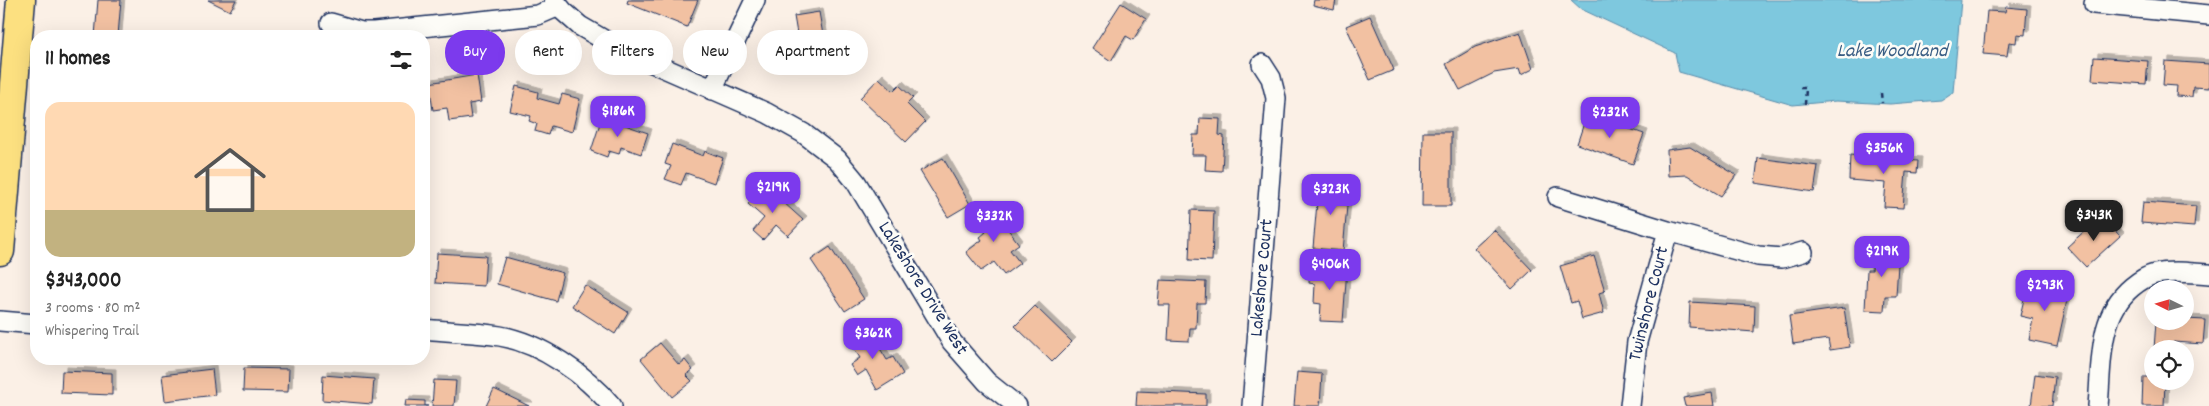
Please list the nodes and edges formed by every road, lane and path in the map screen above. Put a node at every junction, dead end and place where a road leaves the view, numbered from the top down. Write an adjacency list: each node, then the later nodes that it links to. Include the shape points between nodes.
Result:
1 (21, 0): 17 (main road)
2 (755, 0): 11 (street)
3 (557, 3): 8 (street, via 538,15); 11 (street, Lakeshore Drive West, via 580,26 618,48)
4 (2094, 4): 5 (street)
5 (2209, 15)
6 (331, 23): 7 (street)
7 (355, 30)
8 (393, 30)
9 (1262, 64): 25 (street, Lakeshore Court, via 1276,98)
10 (1800, 88): 14 (path, via 1806,88)
11 (712, 90): 24 (street, Lakeshore Drive West, via 803,132 837,159 856,182 952,342 987,382)
12 (1881, 93): 13 (path)
13 (1882, 103)
14 (1805, 104)
15 (1558, 198): 16 (street, Twinshore Court)
16 (1668, 232): 18 (street, Twinshore Court, via 1758,256 1782,258); 26 (street, Twinshore Court, via 1637,342)
17 (0, 251)
18 (1803, 252)
19 (2209, 274): 27 (street, via 2176,271 2153,275 2123,295 2112,310 2104,334)
20 (0, 321): 21 (street)
21 (30, 324)
22 (430, 330): 23 (street, via 502,336 537,349 578,373)
23 (612, 406)
24 (1017, 406)
25 (1252, 406)
26 (1630, 406)
27 (2098, 406)

